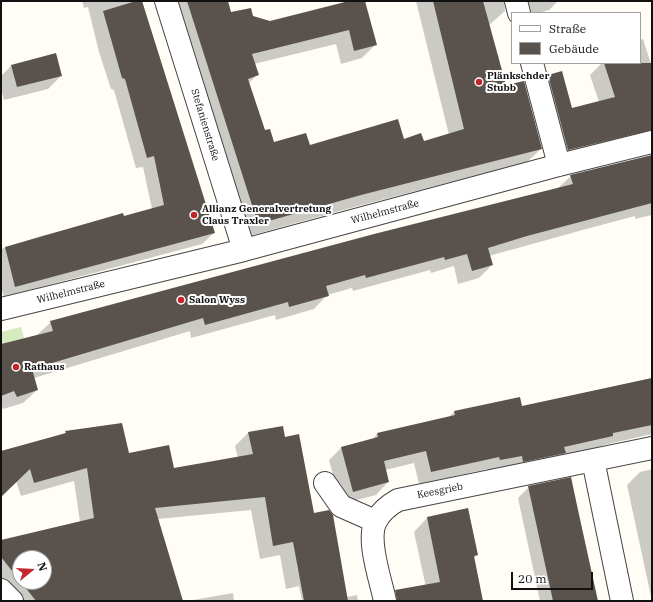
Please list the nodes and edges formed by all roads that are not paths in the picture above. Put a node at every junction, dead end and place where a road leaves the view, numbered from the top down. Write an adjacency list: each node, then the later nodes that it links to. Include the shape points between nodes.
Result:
1 (166, 1): 7 (street, Stefanienstraße)
2 (516, 1): 3 (street)
3 (519, 12)
4 (532, 64): 6 (street)
5 (652, 142): 6 (street, Wilhelmstraße)
6 (559, 165): 7 (street, Wilhelmstraße)
7 (244, 250): 8 (street, Wilhelmstraße)
8 (1, 309)
9 (652, 448): 10 (street, Keesgrieb)
10 (593, 460): 12 (street, Keesgrieb, via 398,500 384,508); 16 (street)
11 (325, 483): 12 (street, via 341,506)
12 (375, 522): 15 (street, via 372,539)
13 (1, 590): 14 (street)
14 (12, 601)
15 (385, 601)
16 (622, 601)

